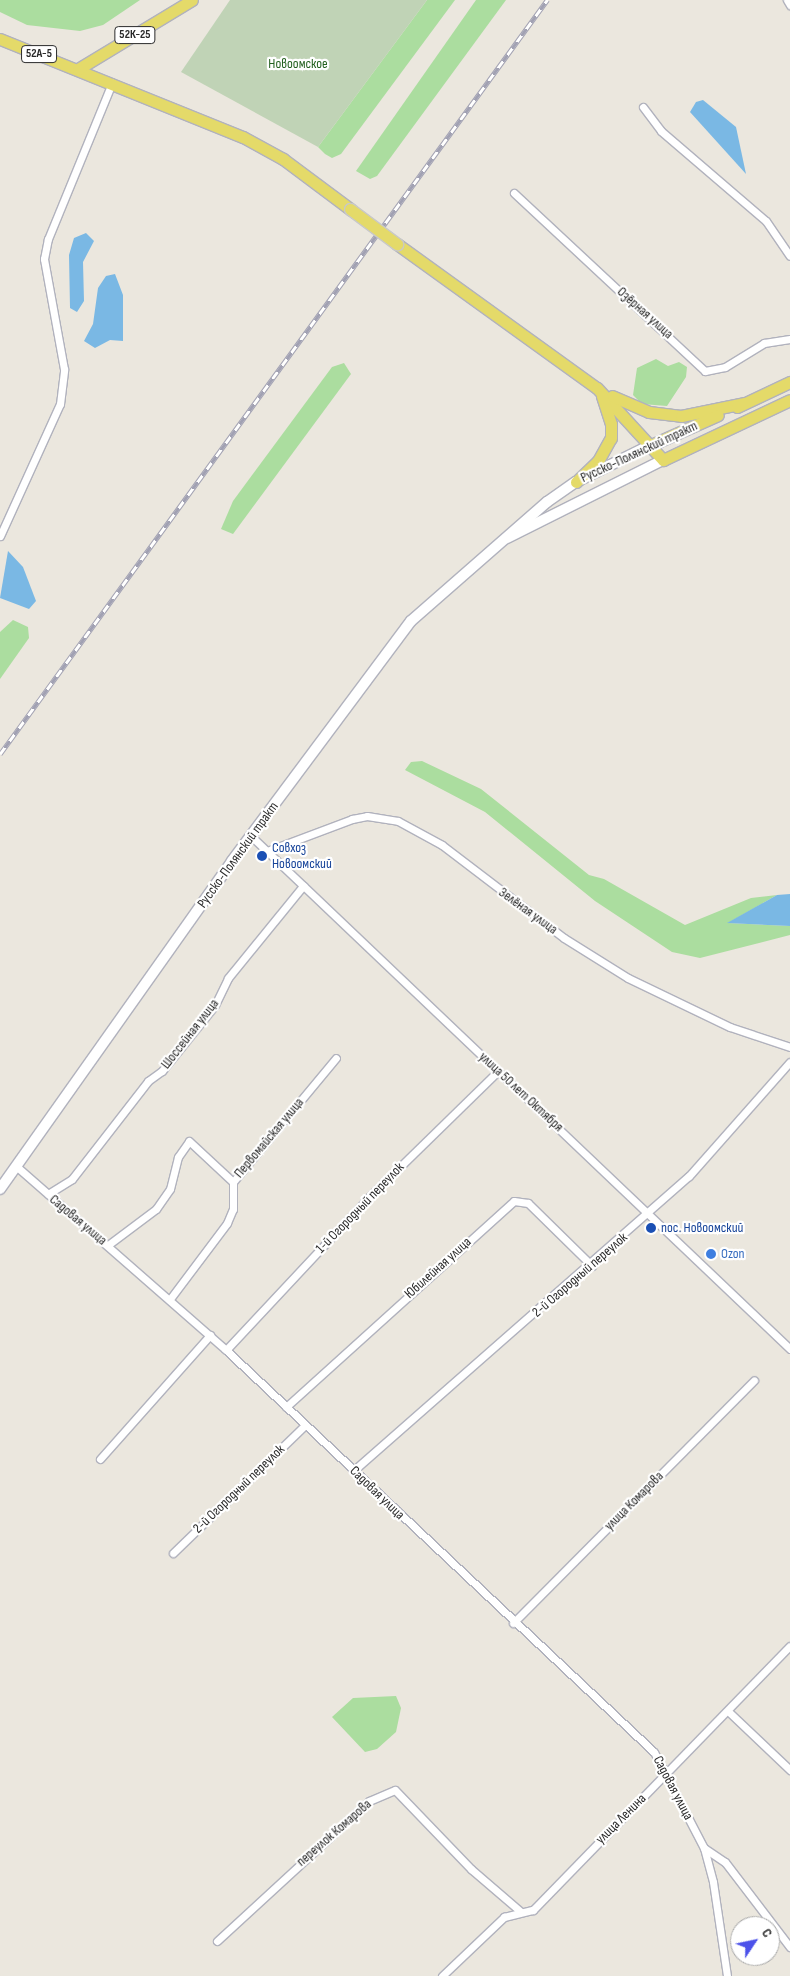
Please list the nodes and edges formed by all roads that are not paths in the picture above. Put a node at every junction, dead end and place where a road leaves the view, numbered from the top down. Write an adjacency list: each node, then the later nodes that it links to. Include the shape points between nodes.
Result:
1 (192, 0): 5 (main road, 52К-25)
2 (787, 0): 3 (street)
3 (790, 5)
4 (0, 39): 5 (main road, 52А-5)
5 (78, 69): 6 (main road)
6 (112, 83): 12 (main road, bridge, via 262,147); 18 (street, via 48,239 44,259 64,369 60,404)
7 (643, 106): 9 (street, via 661,131 766,221)
8 (514, 193): 10 (street, Озёрная улица, via 705,371 725,367 764,343)
9 (790, 256)
10 (790, 338)
11 (790, 382): 14 (main road, Русско-Полянский тракт)
12 (597, 388): 14 (main road, via 624,403 664,414 696,415); 15 (main road); 17 (main road, via 609,411 611,438 598,461)
13 (790, 400): 16 (main road, Русско-Полянский тракт)
14 (744, 404): 15 (main road, Русско-Полянский тракт)
15 (651, 445): 16 (main road); 17 (main road, Русско-Полянский тракт)
16 (663, 460): 19 (main road, Русско-Полянский тракт)
17 (576, 482): 19 (main road, Русско-Полянский тракт)
18 (0, 536)
19 (499, 541): 20 (main road, Русско-Полянский тракт, via 411,620)
20 (251, 836): 21 (street, улица 50 лет Октября); 27 (main road, Русско-Полянский тракт)
21 (267, 851): 22 (street, улица 50 лет Октября); 23 (street, Зелёная улица, via 352,819 367,816 398,821 442,845 564,938 628,978 730,1027)
22 (303, 886): 26 (street, улица 50 лет Октября); 30 (street, Шоссейная улица, via 228,978 215,1005 162,1071 148,1081 72,1179)
23 (790, 1047)
24 (336, 1058): 28 (street, Первомайская улица)
25 (790, 1062): 31 (street, 2-й Огородный переулок, via 689,1176)
26 (498, 1071): 31 (street, улица 50 лет Октября); 37 (street, 1-й Огородный переулок, via 370,1196)
27 (16, 1166): 29 (main road, Русско-Полянский тракт); 30 (street, Садовая улица)
28 (233, 1182): 32 (street, via 189,1142 178,1157 170,1189 156,1209); 34 (street, Первомайская улица, via 233,1209 227,1223)
29 (0, 1189)
30 (48, 1194): 32 (street, Садовая улица)
31 (650, 1212): 33 (street, 2-й Огородный переулок); 36 (street, улица 50 лет Октября)
32 (108, 1245): 34 (street, Садовая улица)
33 (592, 1266): 39 (street, Юбилейная улица, via 528,1203 514,1201); 42 (street, 2-й Огородный переулок)
34 (170, 1299): 35 (street, Садовая улица)
35 (210, 1335): 37 (street, Садовая улица); 41 (street)
36 (790, 1349)
37 (226, 1350): 39 (street, Садовая улица)
38 (754, 1380): 44 (street, улица Комарова)
39 (286, 1407): 40 (street, Садовая улица)
40 (305, 1425): 42 (street, Садовая улица); 43 (street, 2-й Огородный переулок)
41 (100, 1459)
42 (353, 1471): 44 (street, Садовая улица)
43 (173, 1553)
44 (513, 1623): 48 (street, Садовая улица, via 654,1752)
45 (790, 1646): 46 (street, улица Ленина)
46 (730, 1713): 47 (street); 48 (street, улица Ленина)
47 (790, 1770)
48 (667, 1772): 49 (street, Садовая улица); 50 (street, улица Ленина, via 533,1910)
49 (704, 1848): 52 (street, via 725,1862); 54 (street, Садовая улица, via 713,1882)
50 (520, 1911): 51 (street, переулок Комарова, via 471,1869 395,1790 369,1801); 53 (street, улица Ленина, via 504,1917)
51 (217, 1941)
52 (790, 1947)
53 (442, 1976)
54 (727, 1976)

